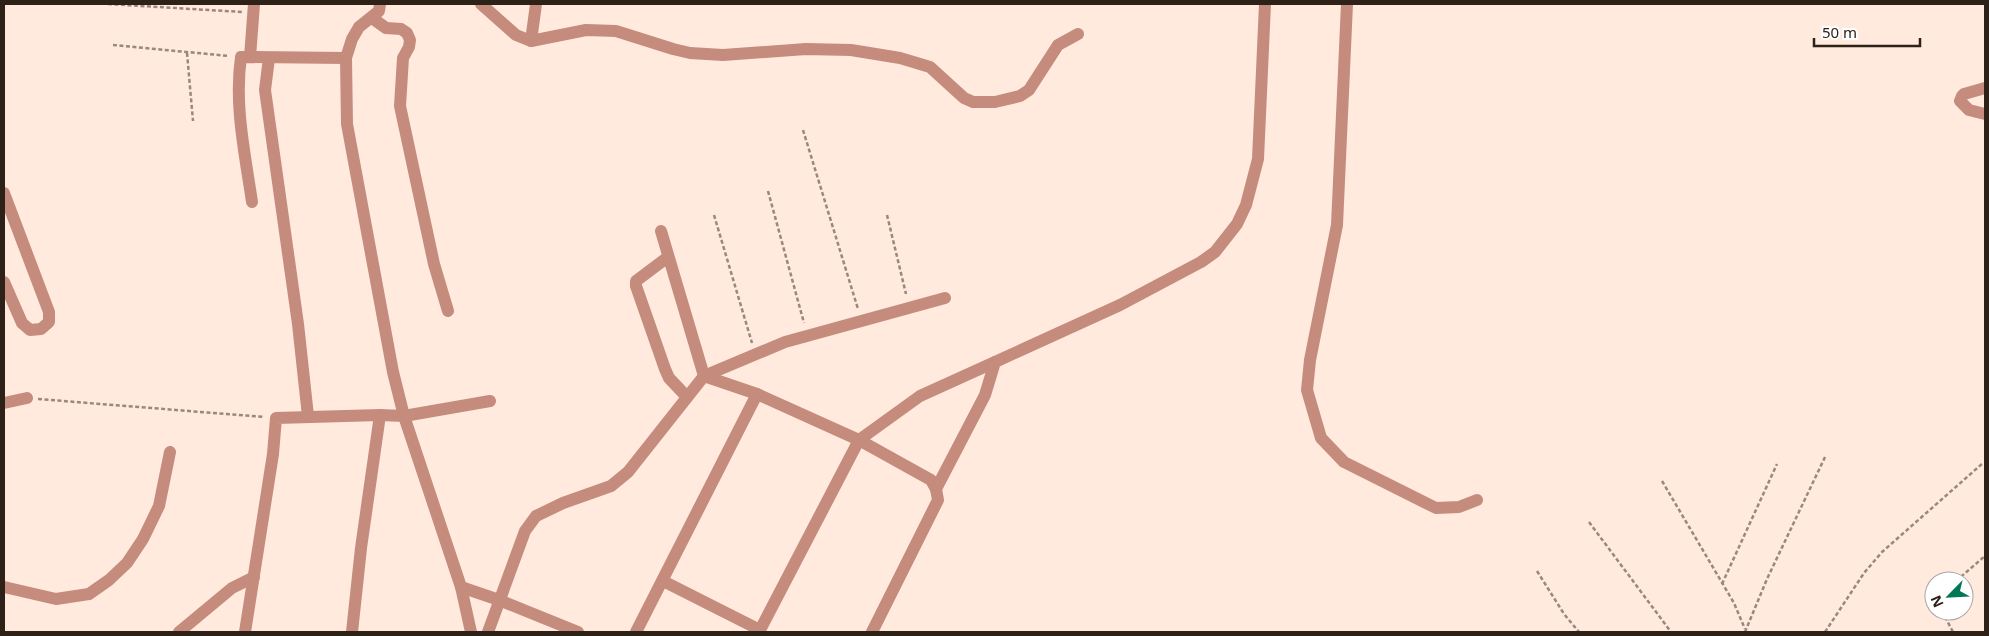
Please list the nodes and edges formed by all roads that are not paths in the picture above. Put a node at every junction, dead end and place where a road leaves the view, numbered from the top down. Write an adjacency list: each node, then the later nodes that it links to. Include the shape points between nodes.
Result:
1 (380, 4): 7 (street, via 379,11)
2 (481, 4): 9 (street, via 516,35)
3 (536, 4): 9 (street)
4 (1265, 4): 22 (street, via 1258,159 1246,205 1225,240 1201,262 1120,305)
5 (1347, 4): 35 (street, via 1337,225 1307,390 1321,438 1344,462 1436,508 1459,507)
6 (253, 8): 10 (street)
7 (372, 18): 12 (street, via 359,26); 21 (street, via 386,28 401,30 410,40 403,58 400,106 434,264)
8 (1078, 34): 9 (street, via 1058,45 1029,90 1020,96 995,102 973,102 964,98 930,67 851,50 690,53 616,31 586,30)
9 (531, 41)
10 (246, 57): 11 (street); 16 (street, via 239,70 241,130)
11 (269, 58): 12 (street); 30 (street, via 264,90)
12 (346, 58): 31 (street, via 347,124)
13 (1985, 88): 14 (street, via 1964,94 1960,101 1969,110)
14 (1985, 114)
15 (4, 193): 19 (street, via 49,312 49,322 41,329 30,330 22,323)
16 (252, 202)
17 (660, 232): 18 (street)
18 (668, 257): 23 (street); 25 (street, via 636,281 636,286 667,374)
19 (4, 282)
20 (945, 298): 23 (street, via 785,342)
21 (448, 311)
22 (995, 362): 32 (street, via 920,396); 34 (street, via 985,395)
23 (704, 376): 24 (street); 25 (street)
24 (757, 394): 32 (street); 37 (street)
25 (687, 397): 40 (street, via 628,472 611,486 536,516 525,532)
26 (27, 398): 28 (street)
27 (490, 401): 31 (street)
28 (4, 403)
29 (380, 414): 30 (street); 31 (street); 45 (street)
30 (308, 416): 36 (street, via 276,418)
31 (404, 416): 39 (street)
32 (859, 440): 34 (street, via 931,480); 42 (street)
33 (170, 452): 38 (street, via 159,506 127,563 109,580 89,594 56,599)
34 (936, 489): 50 (street, via 938,500)
35 (1477, 500)
36 (254, 577): 43 (street, via 232,588); 44 (street)
37 (662, 581): 42 (street); 49 (street)
38 (4, 587)
39 (461, 587): 40 (street); 46 (street)
40 (499, 600): 41 (street); 47 (street)
41 (563, 630): 48 (street)
42 (760, 631)
43 (179, 632)
44 (244, 632)
45 (352, 632)
46 (471, 632)
47 (488, 632)
48 (578, 632)
49 (636, 632)
50 (872, 632)

